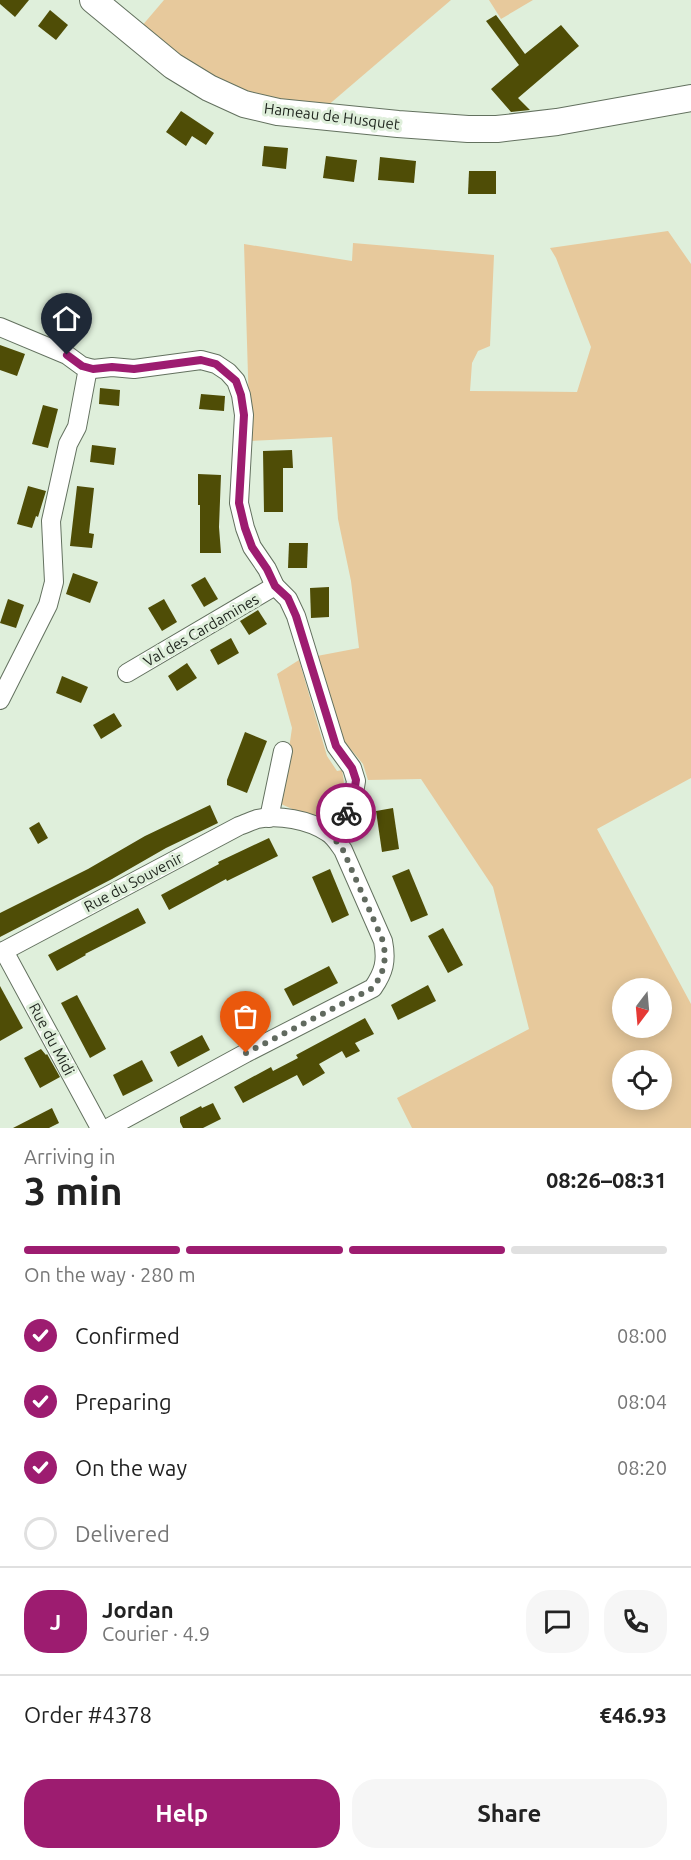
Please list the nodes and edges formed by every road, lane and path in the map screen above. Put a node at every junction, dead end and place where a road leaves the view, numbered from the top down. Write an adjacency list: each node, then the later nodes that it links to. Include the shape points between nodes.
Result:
1 (93, 0): 2 (street, Hameau de Husquet, via 173,66 209,88 244,104 278,112 497,129)
2 (691, 98)
3 (0, 327): 4 (street)
4 (88, 368): 5 (street, via 134,369 201,360 216,364 236,381 244,415 239,503 252,547); 7 (street, via 77,427 68,444 51,521 54,582 48,606)
5 (275, 586): 6 (street, Val des Cardamines); 10 (street, via 288,598 296,616 336,746 356,780 349,808)
6 (127, 673)
7 (0, 700)
8 (283, 751): 9 (street)
9 (269, 818): 10 (street, via 293,820); 11 (street, Rue du Souvenir, via 239,826)
10 (329, 832): 13 (street, via 343,850 383,941 382,975 373,988)
11 (2, 952): 12 (street, Rue du Midi)
12 (100, 1128)
13 (108, 1128)

